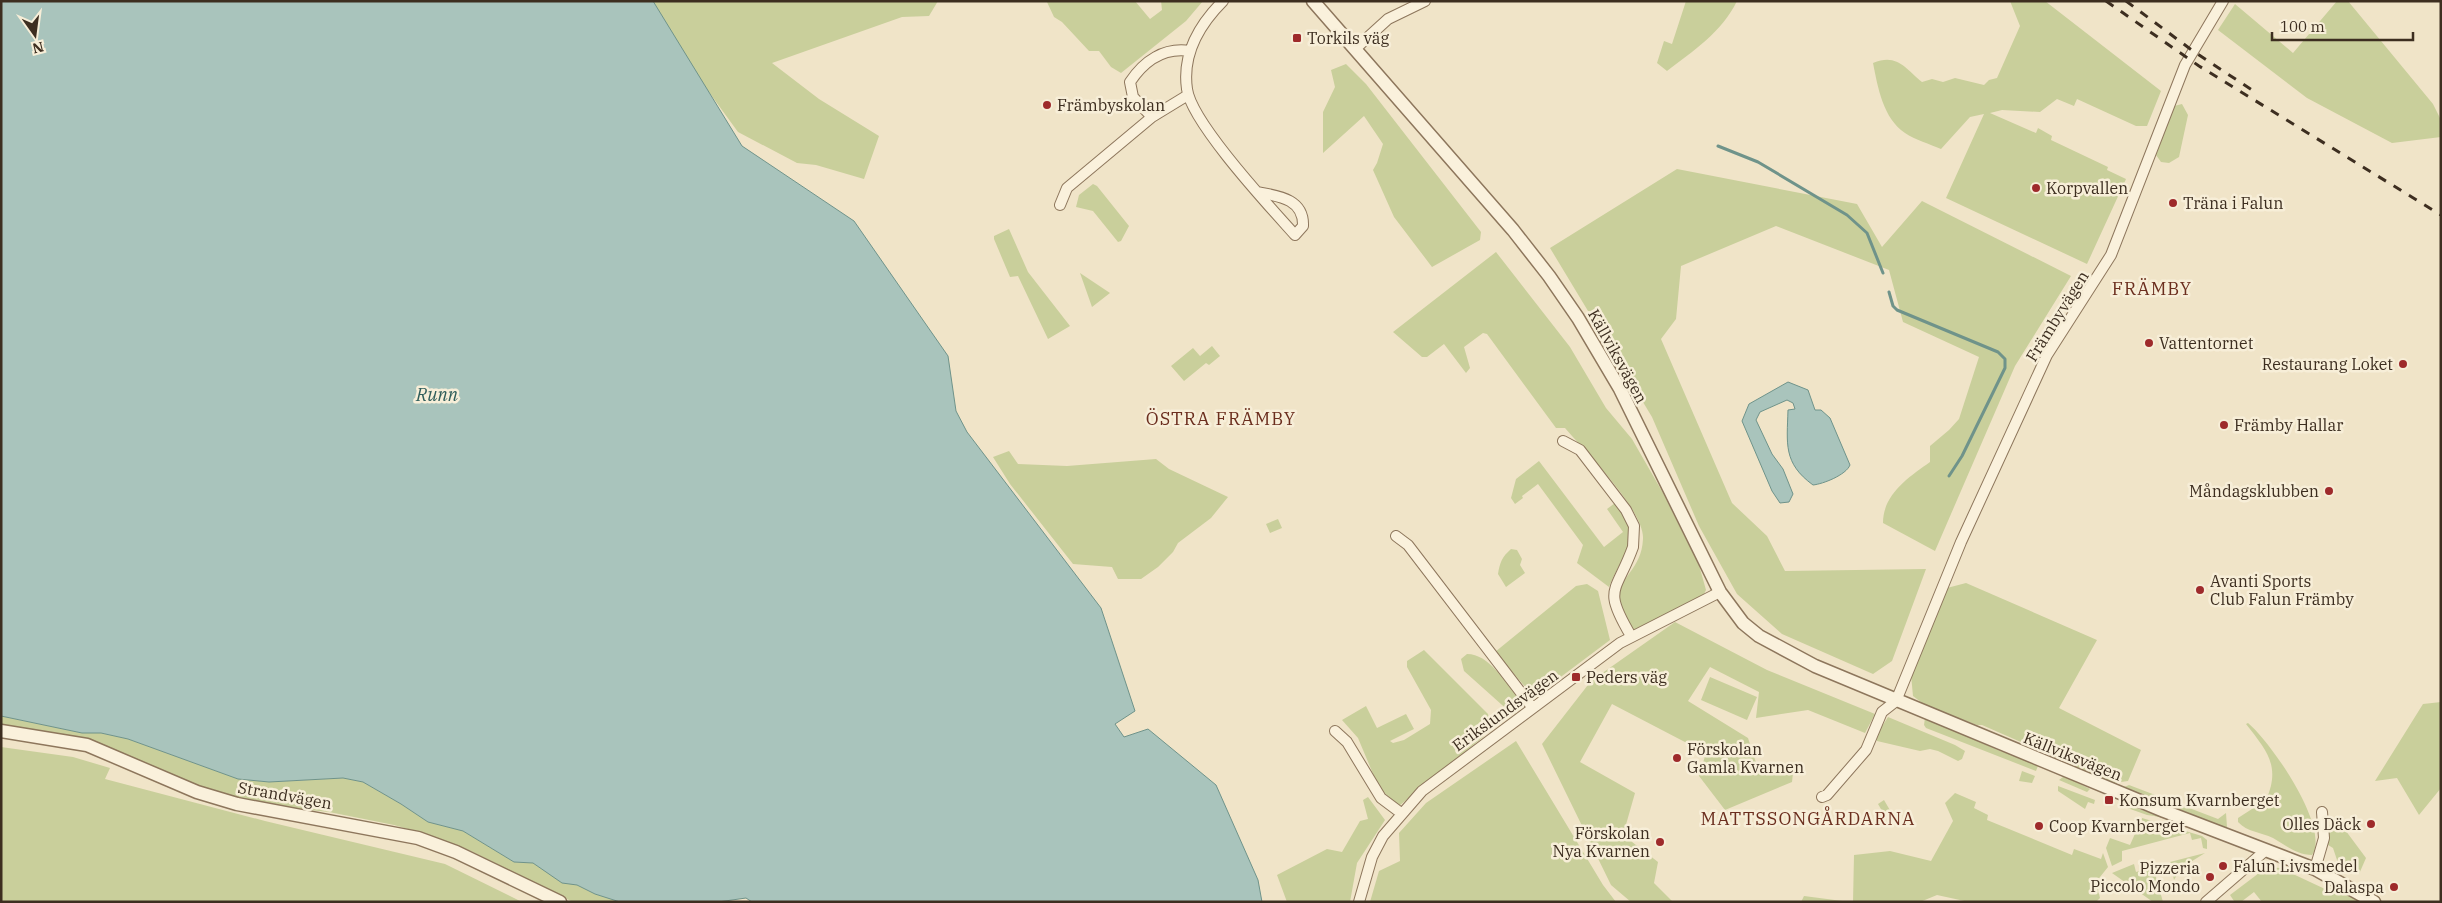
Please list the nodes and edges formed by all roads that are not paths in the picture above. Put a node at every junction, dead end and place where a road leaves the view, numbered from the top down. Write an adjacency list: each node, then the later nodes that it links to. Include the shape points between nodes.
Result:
1 (1223, 1): 6 (street, via 1200,28)
2 (1313, 1): 5 (street, Källviksvägen)
3 (1425, 1): 5 (street, via 1388,19)
4 (2221, 2): 15 (street, Främbyvägen, via 2185,65 2111,256 2043,363 1961,542)
5 (1355, 49): 13 (street, Källviksvägen, via 1513,230 1578,318 1620,389)
6 (1190, 51): 7 (street, via 1186,63); 8 (street, via 1164,52 1137,72 1130,82 1133,97)
7 (1188, 95): 8 (street); 9 (street, via 1205,127)
8 (1152, 117): 10 (street, via 1067,188)
9 (1257, 192): 9 (street, via 1280,197 1299,207 1304,226 1295,235)
10 (1060, 205)
11 (1563, 441): 14 (street, via 1580,450 1632,521 1633,547 1613,594 1615,608)
12 (1396, 536): 16 (street, via 1408,544)
13 (1720, 592): 14 (street, Erikslundsvägen); 15 (street, Källviksvägen, via 1743,623 1769,643)
14 (1631, 636): 16 (street, Erikslundsvägen)
15 (1896, 701): 19 (street, via 1882,712 1866,750); 22 (street, Källviksvägen)
16 (1532, 707): 21 (street, Erikslundsvägen, via 1422,791)
17 (1, 731): 24 (street, Strandvägen, via 87,744 197,792 237,804 418,838 456,852)
18 (1335, 731): 21 (street, via 1347,742 1381,798)
19 (1822, 797)
20 (2322, 812): 23 (street, via 2324,838)
21 (1401, 813): 25 (street, Erikslundsvägen, via 1376,849)
22 (2266, 850): 23 (street, Källviksvägen); 26 (street)
23 (2315, 869): 27 (street, Källviksvägen)
24 (560, 902)
25 (1359, 902)
26 (2206, 902)
27 (2374, 902)

